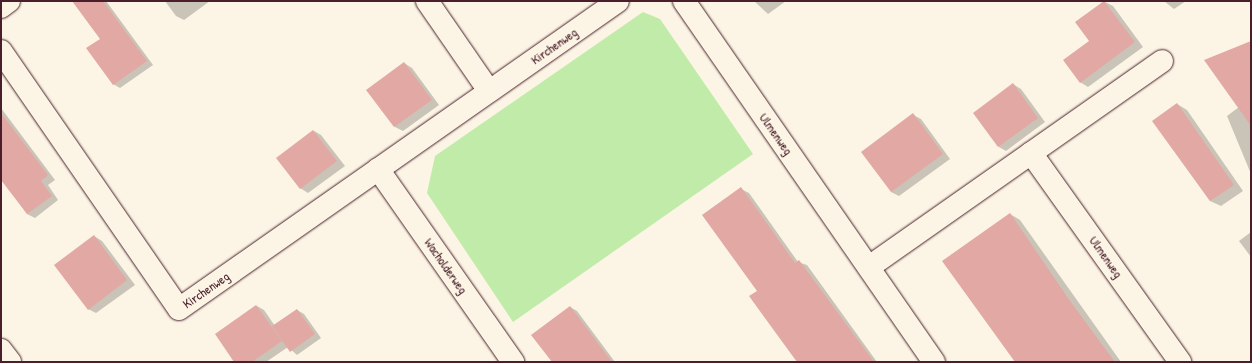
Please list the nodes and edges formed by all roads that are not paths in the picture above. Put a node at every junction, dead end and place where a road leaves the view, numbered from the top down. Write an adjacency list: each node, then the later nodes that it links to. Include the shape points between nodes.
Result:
1 (9, 1): 5 (street)
2 (427, 1): 8 (street)
3 (618, 1): 8 (street, Kirchenweg)
4 (684, 1): 11 (street, Ulmenweg)
5 (1, 7)
6 (1, 51): 10 (street, Kirchenweg, via 179,309)
7 (1162, 61): 9 (street)
8 (489, 91): 10 (street, Kirchenweg)
9 (1031, 153): 11 (street); 16 (street, Ulmenweg)
10 (378, 169): 14 (street, Wacholderweg)
11 (869, 267): 15 (street, Ulmenweg)
12 (1, 350): 13 (street)
13 (10, 362)
14 (513, 362)
15 (934, 362)
16 (1180, 362)

